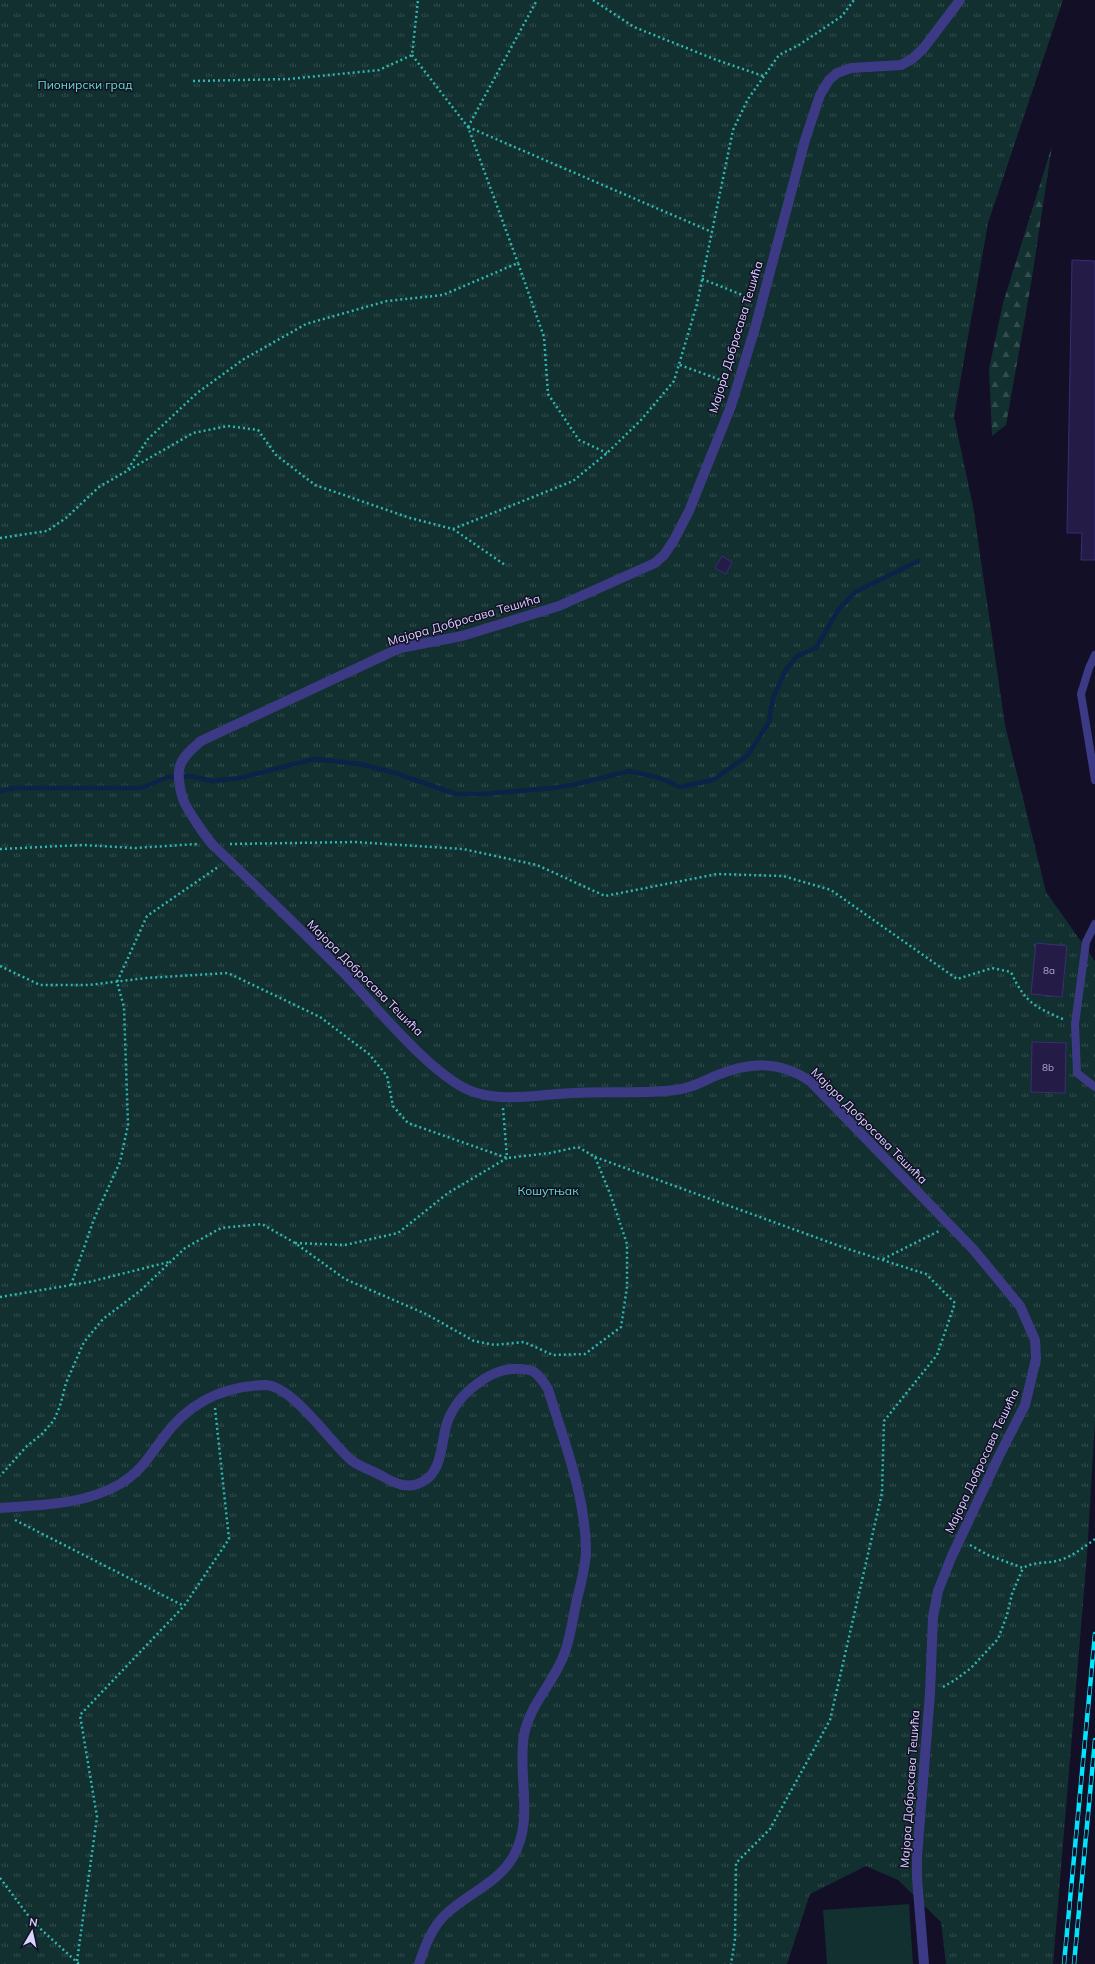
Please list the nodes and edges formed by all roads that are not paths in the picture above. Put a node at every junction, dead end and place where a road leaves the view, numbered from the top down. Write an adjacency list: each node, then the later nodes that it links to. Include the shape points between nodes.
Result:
1 (960, 0): 8 (street, Мајора Добросава Тешића, via 923,49 912,59 900,65 836,73 820,95 805,140 738,386 689,511 664,555 655,563 559,606 462,636 400,648 201,741 186,755 179,767 183,800 212,845 342,971 434,1066 456,1083 476,1093 502,1097 666,1091 693,1086 737,1069 762,1066 792,1071 810,1082 949,1225 978,1255 1020,1306 1035,1340 1036,1359 1025,1405 960,1539 938,1591 933,1617 930,1693 917,1857)
2 (1095, 655): 3 (lane, via 1081,694)
3 (1095, 780)
4 (1095, 924): 5 (lane, via 1086,942 1075,1024 1077,1073)
5 (1095, 1087)
6 (0, 1508): 7 (street, via 71,1501 100,1494 138,1471 174,1424 197,1405 230,1388 249,1385 270,1385 288,1394 352,1460 396,1483 408,1485 422,1482 429,1478 435,1469 451,1414 466,1392 480,1381 499,1372 521,1368 534,1370 540,1376 548,1389 578,1493 585,1530 584,1572 565,1652 540,1696 525,1731 522,1747 525,1810 519,1844 505,1868 445,1915 426,1945)
7 (419, 1964)
8 (924, 1964)

